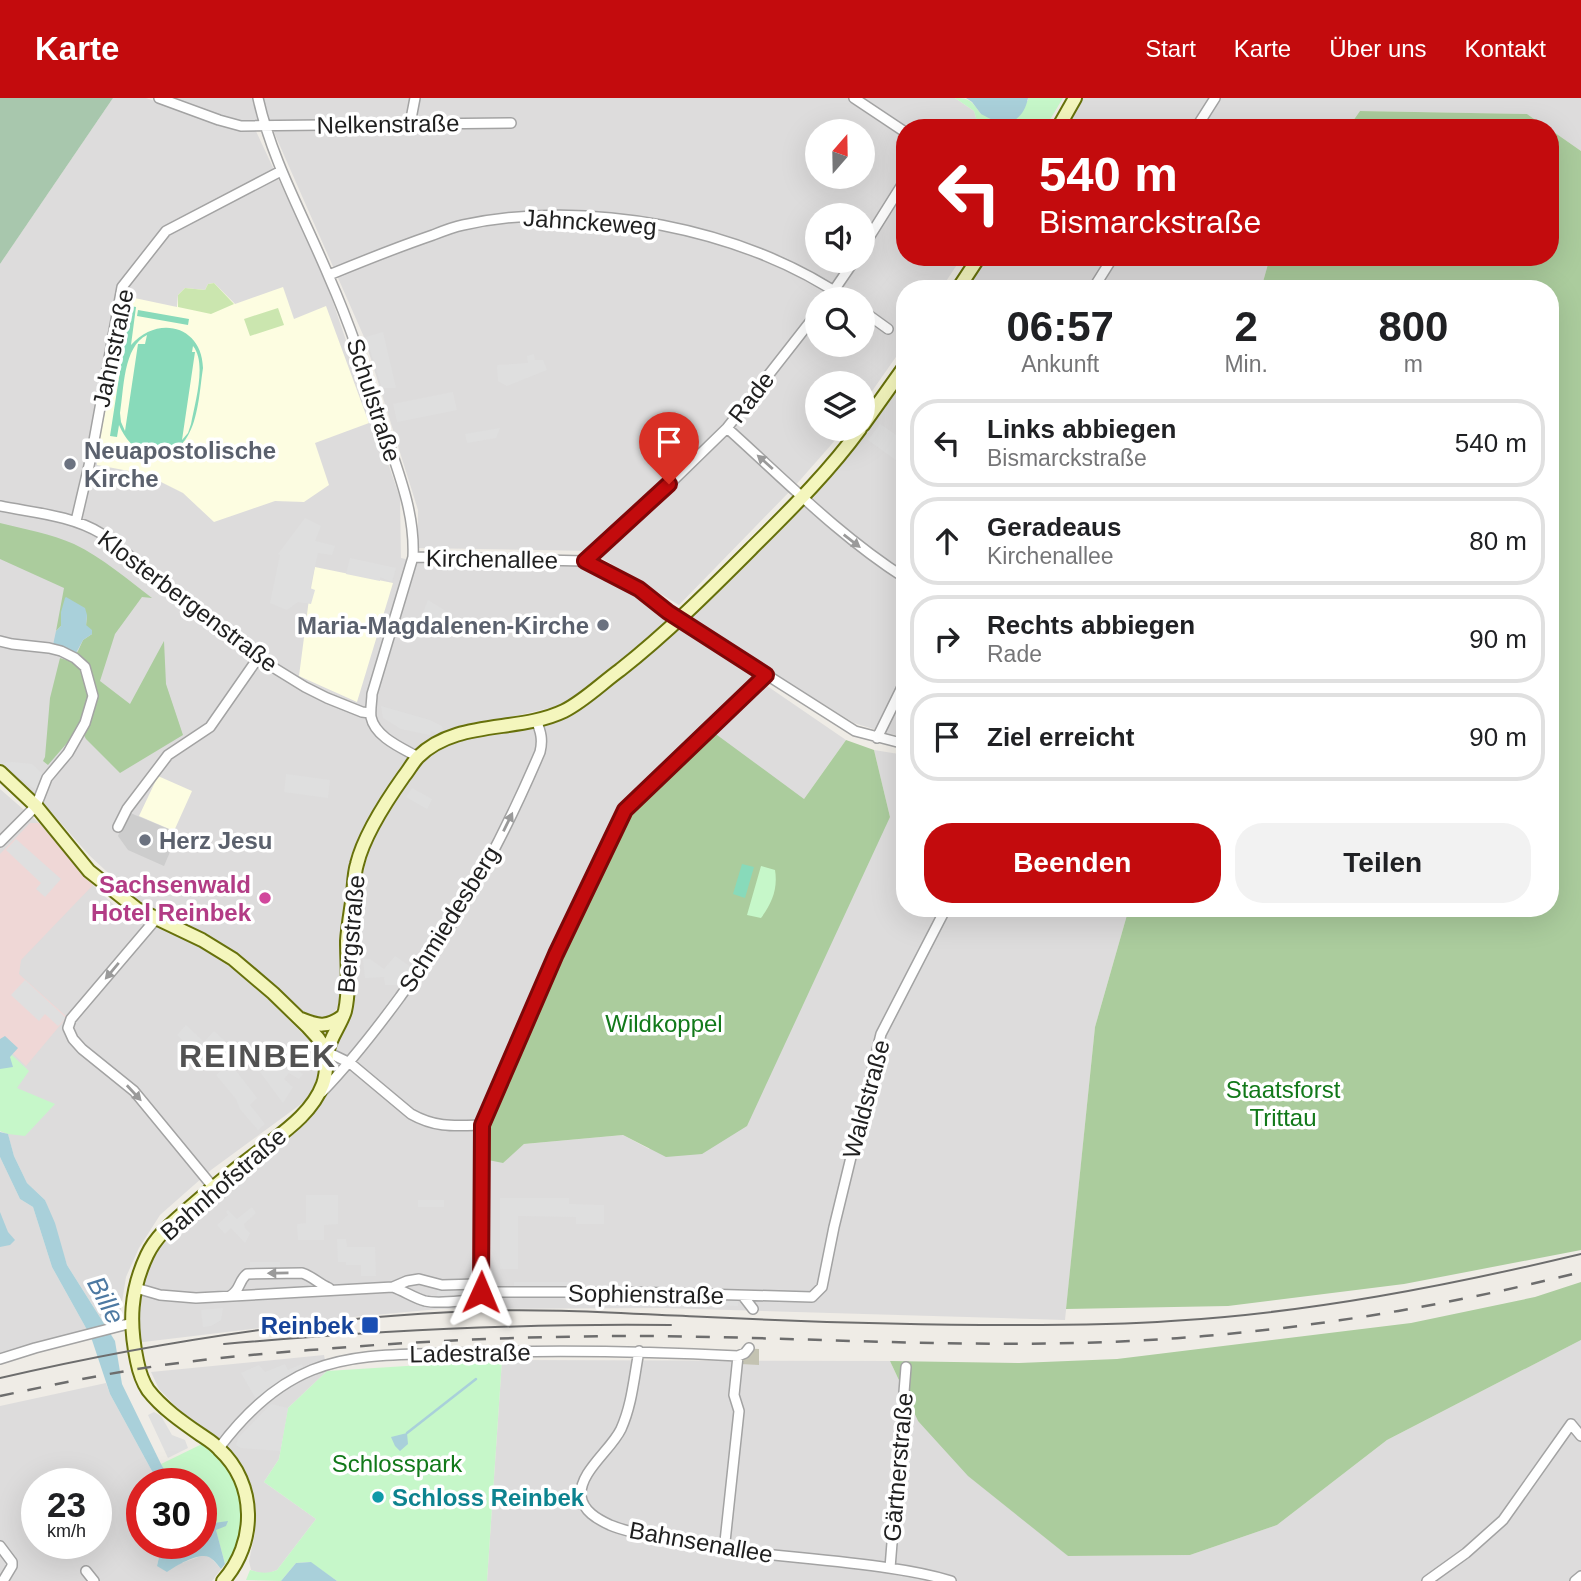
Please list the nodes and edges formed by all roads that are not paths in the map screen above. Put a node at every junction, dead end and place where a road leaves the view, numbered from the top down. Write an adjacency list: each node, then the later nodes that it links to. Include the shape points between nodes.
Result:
1 (159, 98): 11 (street, Nelkenstraße, via 230,124)
2 (258, 98): 11 (street, Schulstraße)
3 (415, 98): 10 (street)
4 (854, 98): 12 (street)
5 (1075, 98): 7 (main road)
6 (1215, 98): 8 (street)
7 (1063, 119)
8 (1202, 119)
9 (511, 122): 10 (street, Nelkenstraße)
10 (410, 124): 11 (street, Nelkenstraße)
11 (264, 126): 13 (street, Schulstraße)
12 (896, 126)
13 (281, 170): 16 (street, Schulstraße); 27 (street, Jahnstraße, via 166,231 122,286)
14 (896, 194): 15 (street)
15 (875, 228)
16 (329, 275): 17 (street, Jahnckeweg, via 462,225 554,215 642,221 691,232 762,255); 28 (street, Schulstraße, via 405,491)
17 (820, 287)
18 (875, 320): 20 (street)
19 (805, 328): 23 (street, Rade)
20 (888, 329)
21 (896, 378): 22 (main road)
22 (875, 408)
23 (727, 428): 25 (street, one-way to 23); 29 (street, Rade)
24 (851, 441): 25 (main road)
25 (803, 497): 30 (street, one-way to 30, via 845,536); 31 (main road)
26 (0, 506): 27 (street, Klosterbergenstraße)
27 (76, 521): 33 (street, Klosterbergenstraße, via 102,534)
28 (413, 557): 29 (street, Kirchenallee); 36 (street, Schulstraße)
29 (585, 561): 31 (street, Kirchenallee, via 639,589)
30 (896, 572)
31 (680, 619): 34 (street, Kirchenallee); 37 (main road, via 574,705)
32 (0, 641): 42 (street, via 68,654 85,667 91,686 93,696 85,723 47,778)
33 (258, 658): 36 (street, Klosterbergenstraße, via 304,687); 43 (street, via 210,727 168,755)
34 (766, 675): 38 (street, Kirchenallee, via 855,732); 53 (street, via 625,810)
35 (896, 699): 38 (street)
36 (370, 713): 40 (street, via 379,732)
37 (536, 720): 40 (main road, via 440,741); 51 (street, Schmiedesberg, one-way to 37, via 449,929 500,838 540,752 542,734)
38 (877, 738): 39 (street, Kirchenallee)
39 (896, 742)
40 (418, 757): 47 (main road, Bergstraße, via 395,788 356,864)
41 (0, 772): 42 (main road)
42 (36, 806): 44 (street); 46 (main road, via 89,871)
43 (118, 827)
44 (0, 842)
45 (941, 917): 61 (street, Waldstraße, via 881,1034 822,1287)
46 (156, 919): 48 (main road, via 233,959); 54 (street, one-way to 54, via 68,1028 82,1049 134,1091)
47 (343, 1016): 48 (main road, Bergstraße, via 327,1025); 49 (main road, Bergstraße)
48 (303, 1022): 49 (main road, via 325,1037); 50 (main road)
49 (334, 1035): 50 (main road, Bergstraße)
50 (327, 1052): 51 (street); 52 (main road, Bahnhofstraße, via 326,1074)
51 (350, 1063): 52 (street, Schmiedesberg); 53 (street, via 418,1119 445,1126)
52 (316, 1099): 54 (main road, Bahnhofstraße, via 277,1138)
53 (482, 1125): 58 (street)
54 (213, 1187): 56 (main road, Bahnhofstraße, via 156,1241)
55 (393, 1287): 57 (street, Sophienstraße); 58 (street, Sophienstraße, via 429,1302 471,1300); 58 (street, Sophienstraße, via 419,1279 442,1285 477,1284)
56 (136, 1288): 60 (street, Sophienstraße, via 169,1296); 63 (main road, Bahnhofstraße)
57 (336, 1289): 60 (street, Sophienstraße); 60 (street, Sophienstraße, one-way to 60, via 302,1273 247,1274)
58 (481, 1292): 59 (street, Sophienstraße)
59 (743, 1296): 61 (street, Sophienstraße); 62 (street)
60 (229, 1297)
61 (812, 1297)
62 (753, 1309)
63 (132, 1323): 67 (street); 70 (main road, Bahnhofstraße, via 140,1373 150,1392 169,1412)
64 (749, 1348): 66 (street)
65 (639, 1351): 66 (street, Ladestraße); 70 (street, Ladestraße, via 485,1352 341,1360 278,1390); 72 (street, Bahnsenallee, via 620,1431 582,1487 585,1508 627,1530)
66 (737, 1356): 72 (street, via 734,1395 739,1411)
67 (0, 1359)
68 (906, 1367): 73 (street, Gärtnerstraße)
69 (1581, 1436): 80 (street, via 1571,1424 1503,1520)
70 (219, 1448): 78 (main road, Bahnhofstraße, via 246,1489 249,1521 238,1561)
71 (0, 1546): 76 (street, via 12,1562)
72 (724, 1550): 73 (street, Bahnsenallee)
73 (890, 1568): 79 (street, Bahnsenallee)
74 (86, 1571): 77 (street)
75 (1581, 1576): 81 (street)
76 (3, 1581)
77 (94, 1581)
78 (223, 1581)
79 (951, 1581)
80 (1427, 1581)
81 (1575, 1581)

